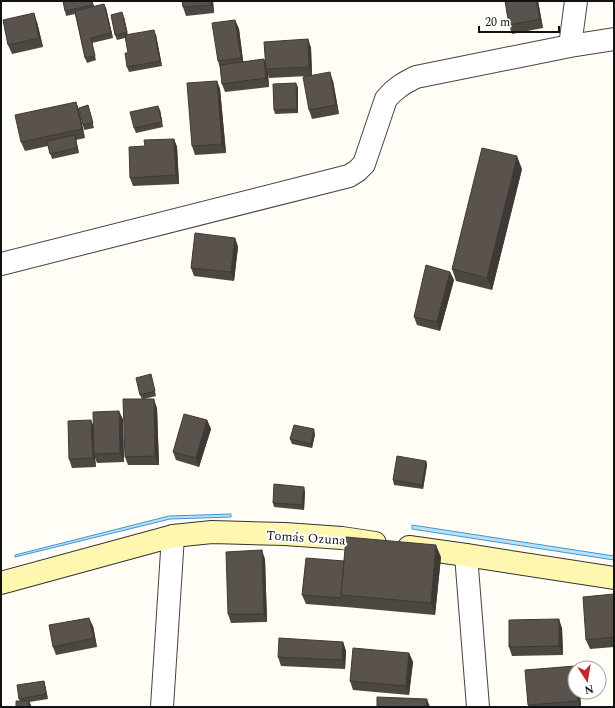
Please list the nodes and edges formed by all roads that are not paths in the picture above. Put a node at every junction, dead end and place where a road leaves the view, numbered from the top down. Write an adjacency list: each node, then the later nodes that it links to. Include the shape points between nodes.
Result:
1 (576, 1): 3 (street)
2 (614, 39): 3 (street)
3 (570, 46): 4 (street, via 416,77 403,83 386,99 364,164 349,176)
4 (1, 264)
5 (173, 536): 6 (street, Tomás Ozuna, via 212,532 284,534 342,538); 9 (street, Tomás Ozuna); 10 (street)
6 (466, 555): 8 (street, Tomás Ozuna); 11 (street)
7 (1, 578): 9 (street)
8 (614, 578)
9 (1, 583)
10 (162, 707)
11 (478, 707)

